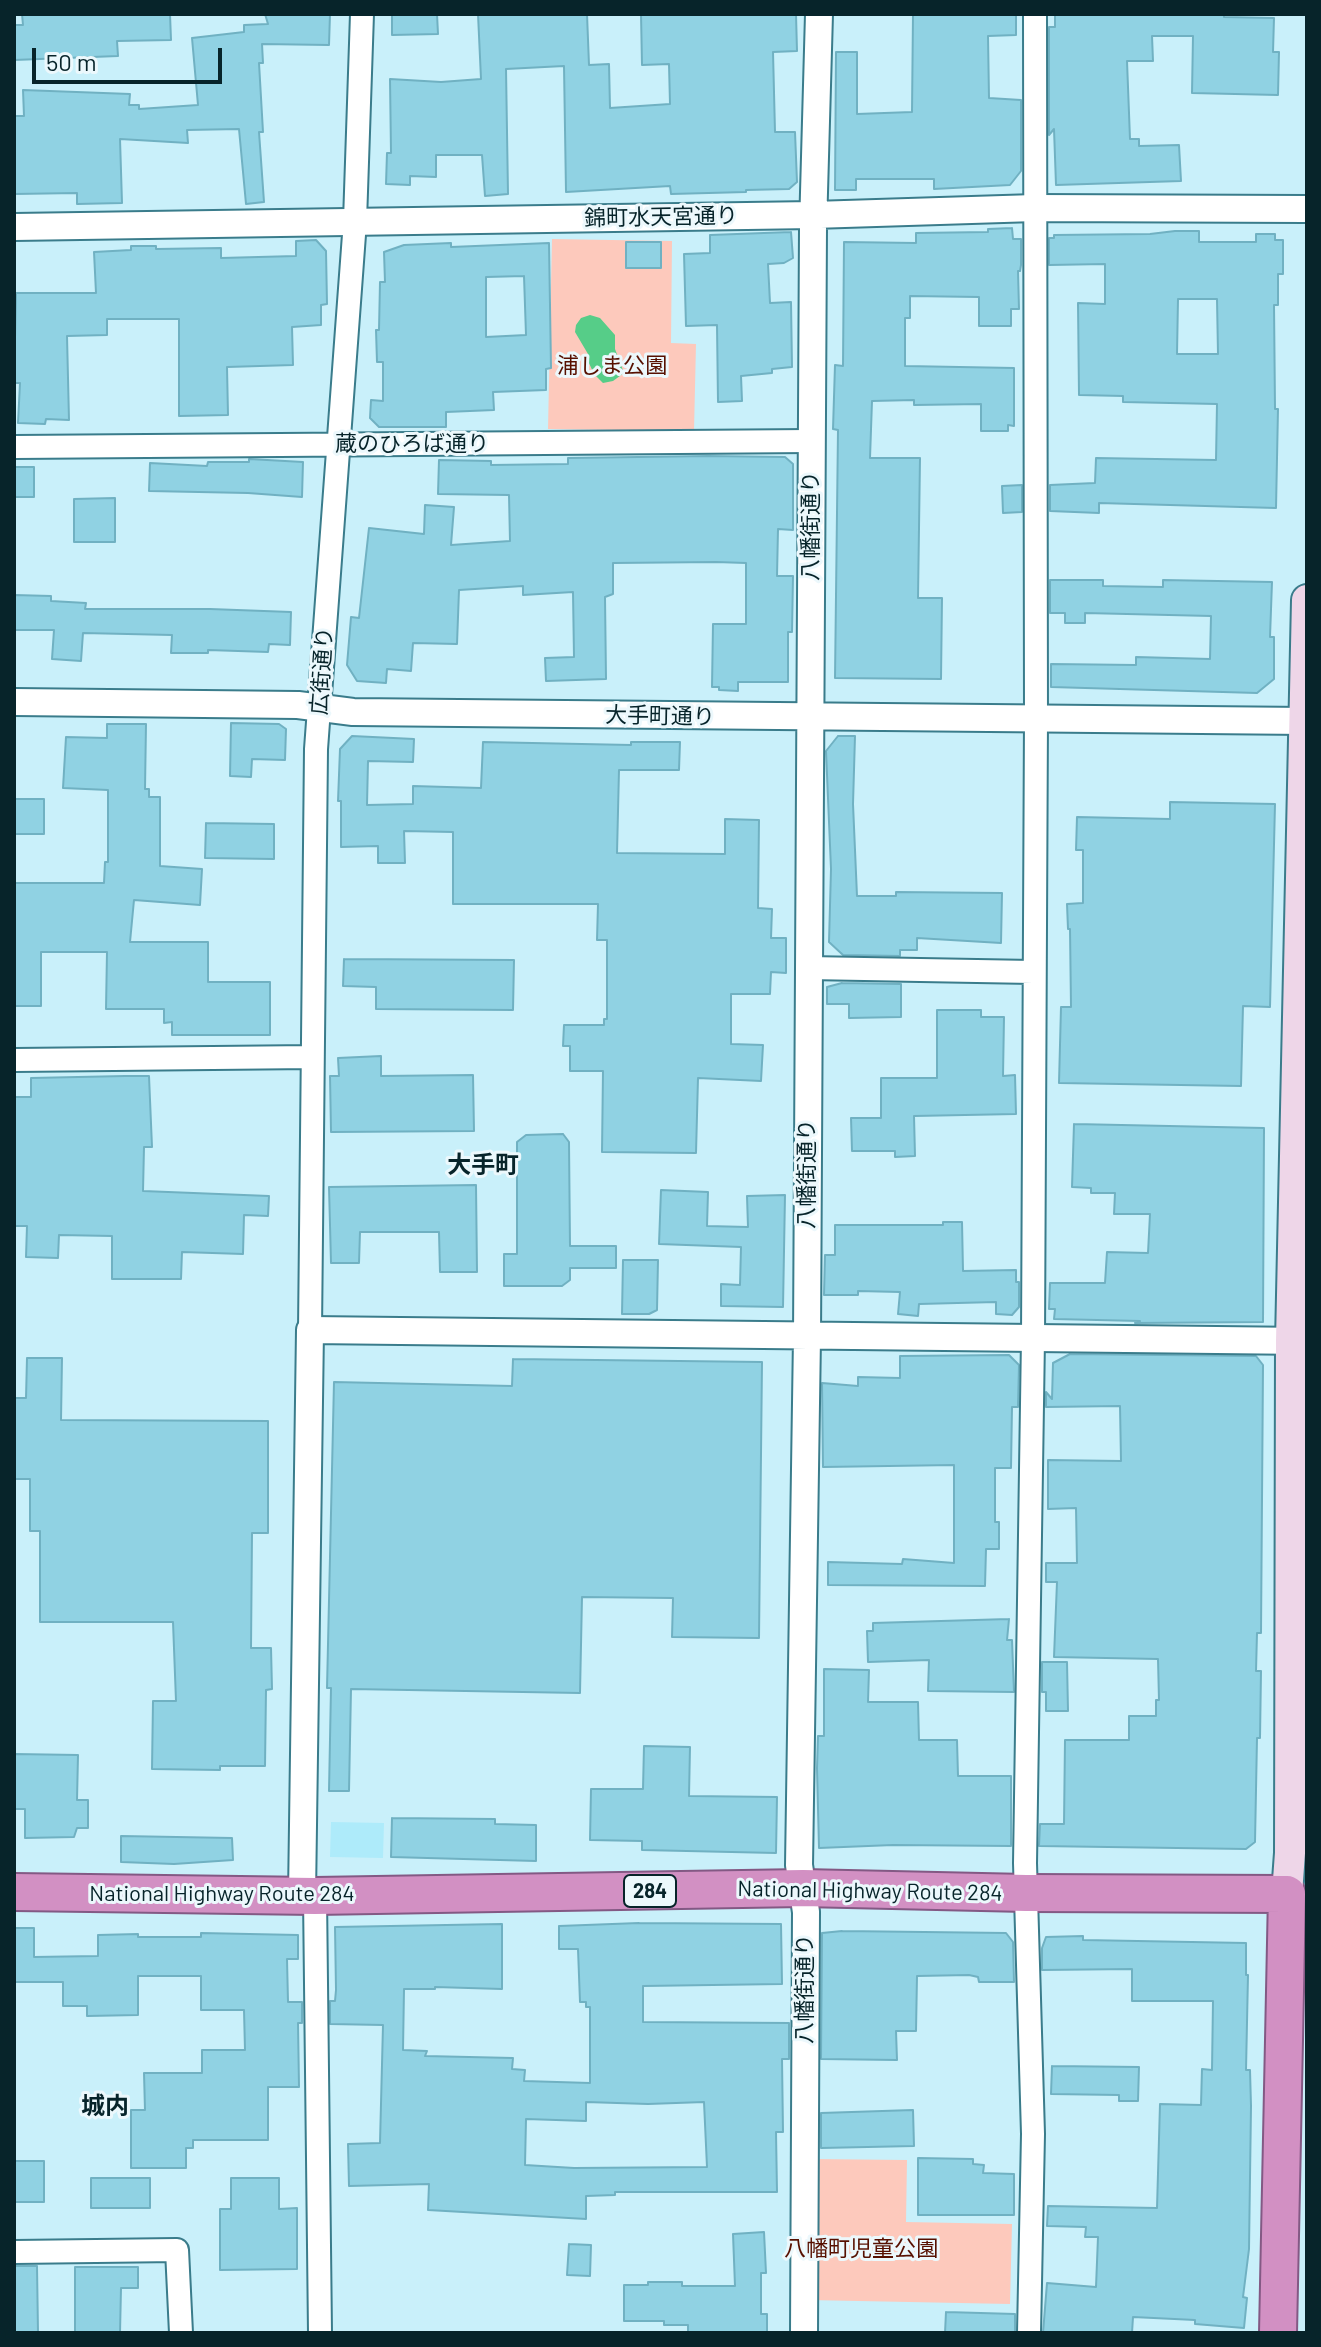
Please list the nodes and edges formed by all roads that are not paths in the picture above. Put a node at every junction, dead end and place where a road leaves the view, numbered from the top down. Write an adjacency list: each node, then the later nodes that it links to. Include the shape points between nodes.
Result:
1 (362, 14): 7 (street, 広街通り)
2 (819, 14): 6 (street, 八幡街通り)
3 (1035, 14): 4 (street)
4 (1035, 208): 5 (street, 錦町水天宮通り); 6 (street, 錦町水天宮通り); 16 (street)
5 (1307, 209)
6 (813, 215): 7 (street, 錦町水天宮通り); 9 (street, 八幡街通り)
7 (355, 221): 8 (street, 錦町水天宮通り); 10 (street, 広街通り)
8 (14, 227)
9 (811, 441): 10 (street, 蔵のひろば通り); 15 (street, 八幡街通り)
10 (339, 444): 11 (street, 蔵のひろば通り); 14 (street, 広街通り)
11 (14, 447)
12 (1307, 600): 17 (main road)
13 (14, 702): 14 (street, 大手町通り)
14 (319, 709): 15 (street, 大手町通り); 20 (street, 広街通り)
15 (812, 718): 16 (street, 大手町通り); 18 (street, 八幡街通り)
16 (1036, 718): 17 (street, 大手町通り); 19 (street)
17 (1305, 721): 25 (main road)
18 (808, 968): 19 (street); 23 (street, 八幡街通り)
19 (1033, 972): 24 (street)
20 (312, 1057): 21 (street); 22 (street, 広街通り)
21 (14, 1060)
22 (310, 1330): 23 (street); 30 (street)
23 (807, 1337): 24 (street); 26 (street, 八幡街通り, via 799,1865)
24 (1033, 1338): 25 (street); 28 (street)
25 (1299, 1341): 29 (main road)
26 (803, 1888): 28 (highway, National Highway Route 284 / 284); 30 (highway, National Highway Route 284 / 284); 34 (street, 八幡街通り)
27 (14, 1892): 30 (highway, National Highway Route 284 / 284)
28 (1026, 1893): 29 (highway, National Highway Route 284 / 284); 35 (street, via 1033,2134)
29 (1287, 1894): 36 (highway)
30 (308, 1895): 33 (street)
31 (14, 2252): 32 (street, via 177,2250)
32 (181, 2333)
33 (320, 2333)
34 (804, 2333)
35 (1029, 2333)
36 (1278, 2333)

